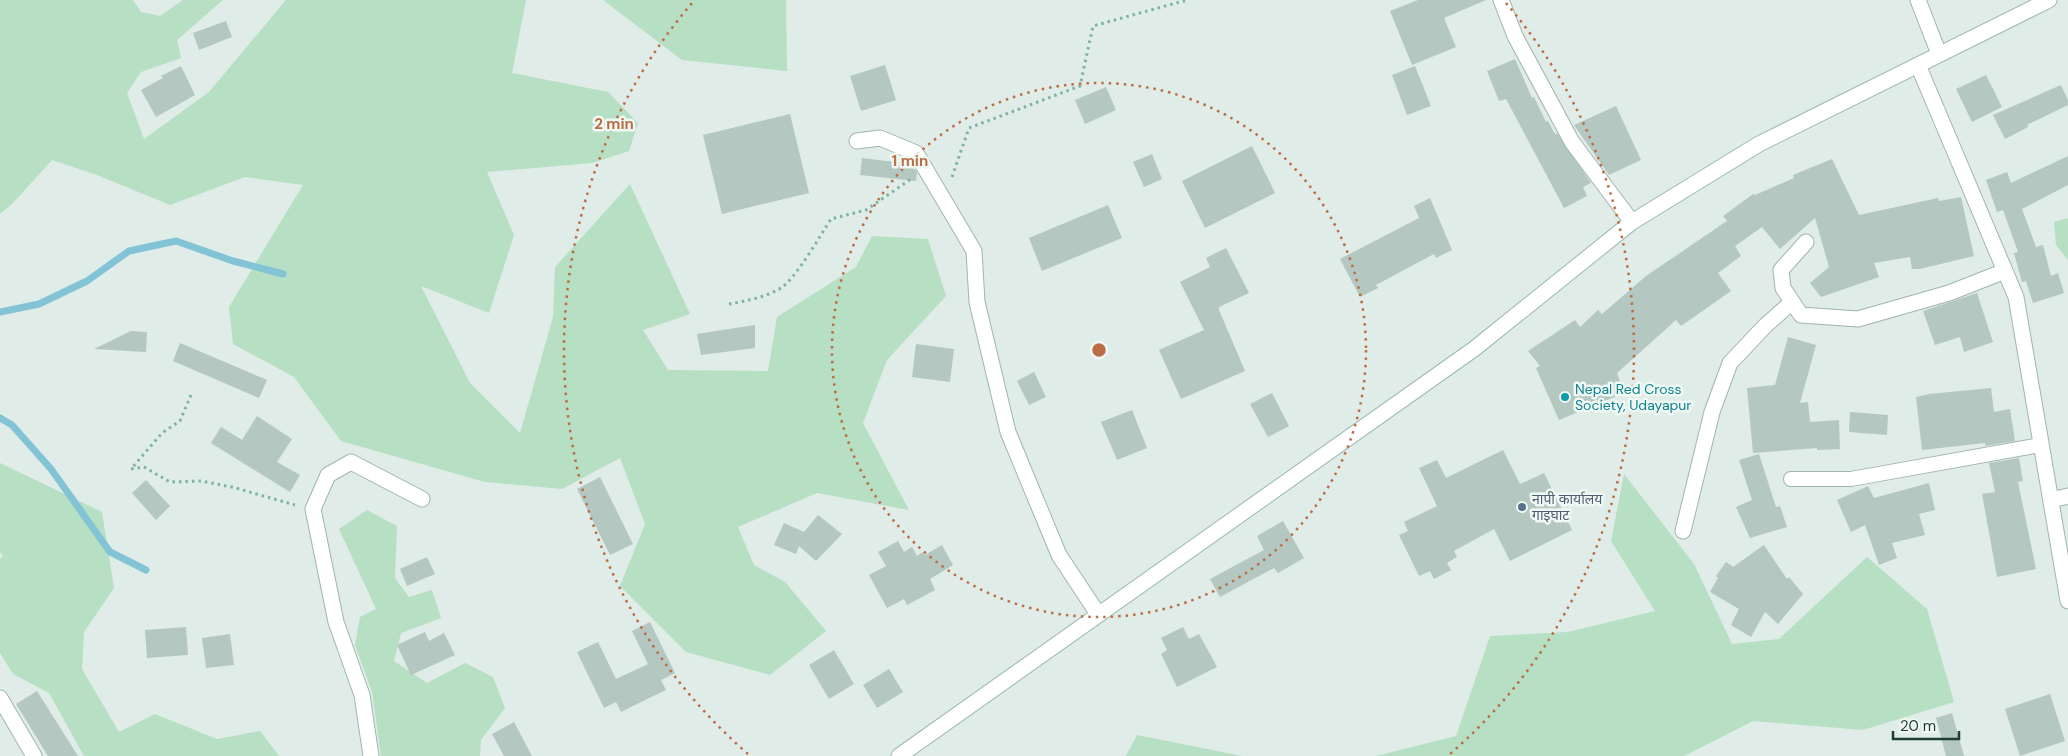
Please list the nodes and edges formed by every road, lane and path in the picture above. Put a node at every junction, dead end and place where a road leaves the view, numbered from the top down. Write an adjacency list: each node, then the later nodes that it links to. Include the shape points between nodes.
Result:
1 (1187, 0): 9 (path, via 1093,26 1080,86 969,128)
2 (1501, 0): 10 (street, via 1515,36 1572,142)
3 (1918, 0): 5 (street)
4 (2048, 0): 5 (street)
5 (1939, 54): 6 (street)
6 (1918, 64): 10 (street, via 1759,144); 12 (street)
7 (857, 141): 8 (street, via 880,138 916,153)
8 (925, 168): 9 (street); 14 (path, via 866,210 831,219 782,287 750,301)
9 (945, 202): 24 (street, via 974,251 977,302 1008,432 1059,556)
10 (1632, 222): 24 (street, via 1474,349)
11 (1806, 242): 13 (street, via 1781,270 1783,288)
12 (2005, 271): 13 (street, via 1949,293 1858,319 1801,315); 16 (street, via 2016,297)
13 (1792, 302): 22 (street, via 1730,363 1712,412)
14 (729, 304)
15 (191, 395): 21 (path, via 180,421 162,434 131,469 144,467 170,482 201,481)
16 (2040, 445): 17 (lane, via 1851,480); 20 (street)
17 (1791, 479)
18 (2068, 496): 20 (street)
19 (422, 499): 21 (street, via 350,462 328,474)
20 (2051, 500): 23 (street)
21 (313, 509): 27 (street, via 336,622 362,695)
22 (1683, 531)
23 (2068, 601)
24 (1098, 614): 28 (street)
25 (0, 698): 26 (street)
26 (34, 756)
27 (371, 756)
28 (899, 756)

